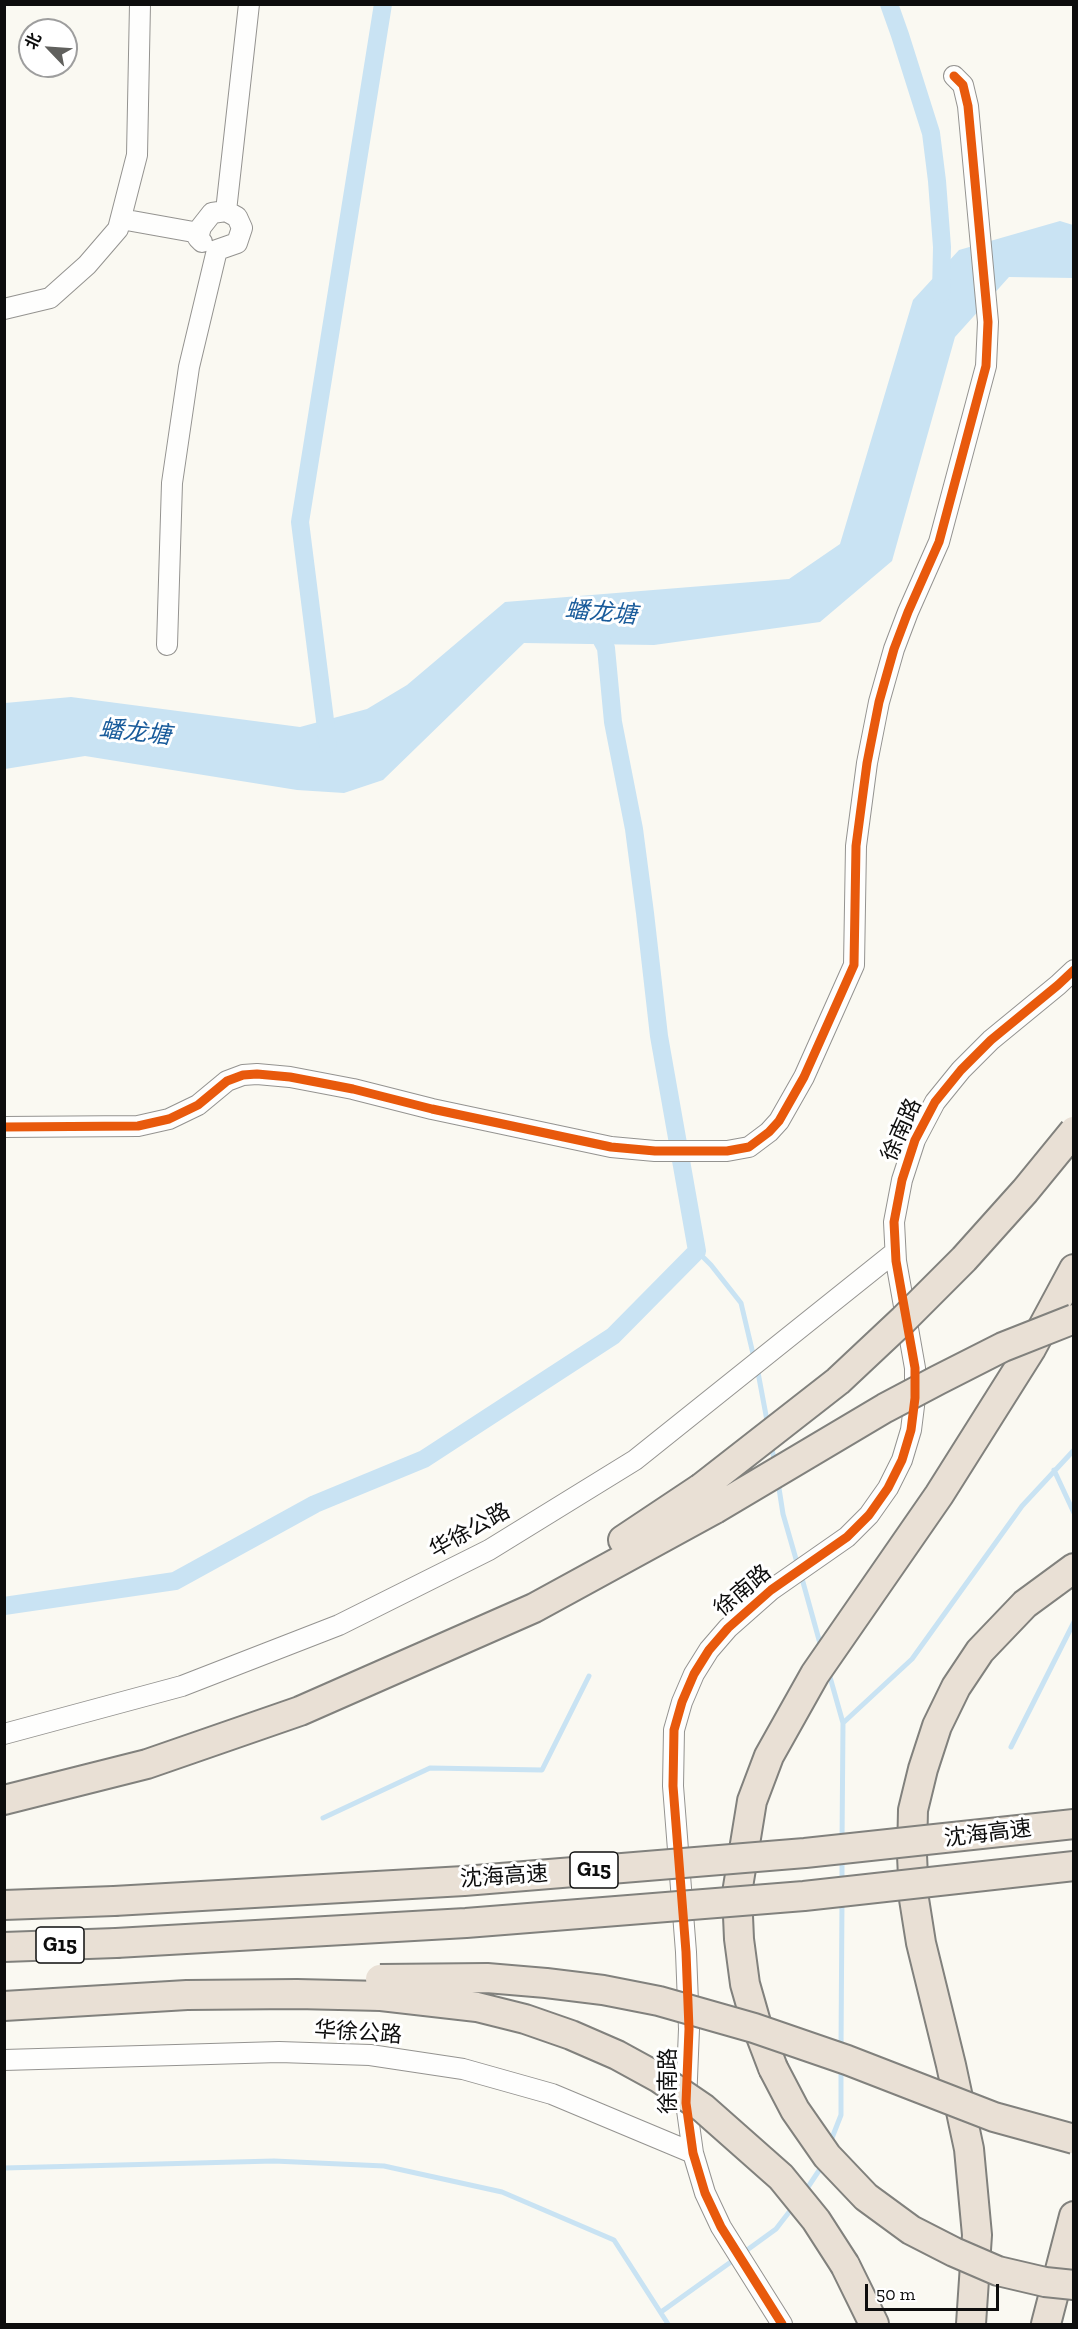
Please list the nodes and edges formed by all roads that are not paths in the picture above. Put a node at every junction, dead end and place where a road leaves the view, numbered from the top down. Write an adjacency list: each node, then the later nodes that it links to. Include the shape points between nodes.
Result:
1 (140, 4): 5 (street, via 137,155)
2 (249, 4): 4 (street)
3 (954, 76): 11 (street, via 963,85 968,106 987,308 986,366 939,542 894,649 874,725 856,846 855,952 850,978 779,1121 749,1147 705,1152 655,1151 611,1147 315,1081 257,1074 227,1081 192,1108 145,1125)
4 (226, 211): 6 (street, via 212,213); 7 (street, via 237,217 242,228 237,243)
5 (121, 219): 6 (street); 8 (street, via 118,229 87,265 50,298)
6 (200, 232): 7 (street, via 198,238)
7 (217, 250): 9 (street, via 189,367 172,483)
8 (4, 309)
9 (166, 645)
10 (1074, 970): 13 (street, 徐南路, via 991,1040 935,1102 915,1140 902,1180 894,1222)
11 (4, 1127)
12 (1074, 1131): 16 (highway, bridge, via 964,1259 838,1381)
13 (895, 1252): 18 (street, 华徐公路, via 635,1460 489,1550 339,1625 182,1686); 28 (street, 徐南路, via 915,1368 911,1430 902,1460 869,1515 847,1537 771,1590 709,1650 694,1674 674,1730 673,1785 689,2029 686,2103)
14 (1074, 1269): 30 (highway, bridge, via 1031,1348 939,1495 791,1713 752,1801 737,1893 745,1984 757,2026 795,2110 827,2156 866,2197 911,2230 998,2271)
15 (1074, 1318): 16 (highway, bridge, via 1003,1347)
16 (708, 1498): 19 (highway, via 534,1608 300,1711 147,1764)
17 (1074, 1568): 33 (highway, via 1025,1604 980,1651 956,1687 937,1725 913,1810 914,1899 921,1943 969,2149 976,2235)
18 (4, 1734)
19 (4, 1800)
20 (1074, 1824): 22 (highway, 沈海高速 / G15, bridge, via 805,1853 476,1880)
21 (1074, 1866): 23 (highway, 沈海高速 / G15, bridge, via 804,1896 489,1921)
22 (4, 1905)
23 (4, 1947)
24 (380, 1987): 25 (highway); 27 (highway, bridge, via 487,1978 603,1990 659,2001 847,2060 994,2117); 32 (highway, bridge, via 525,2019 571,2035 659,2078 703,2108 781,2177 816,2220 845,2265)
25 (4, 2006)
26 (4, 2060): 28 (street, 华徐公路, via 279,2052 370,2055 463,2069 552,2094)
27 (1074, 2139)
28 (693, 2153): 31 (street, 徐南路, via 721,2227)
29 (1074, 2216): 34 (highway)
30 (1074, 2285)
31 (782, 2325)
32 (874, 2325)
33 (971, 2325)
34 (1046, 2325)

